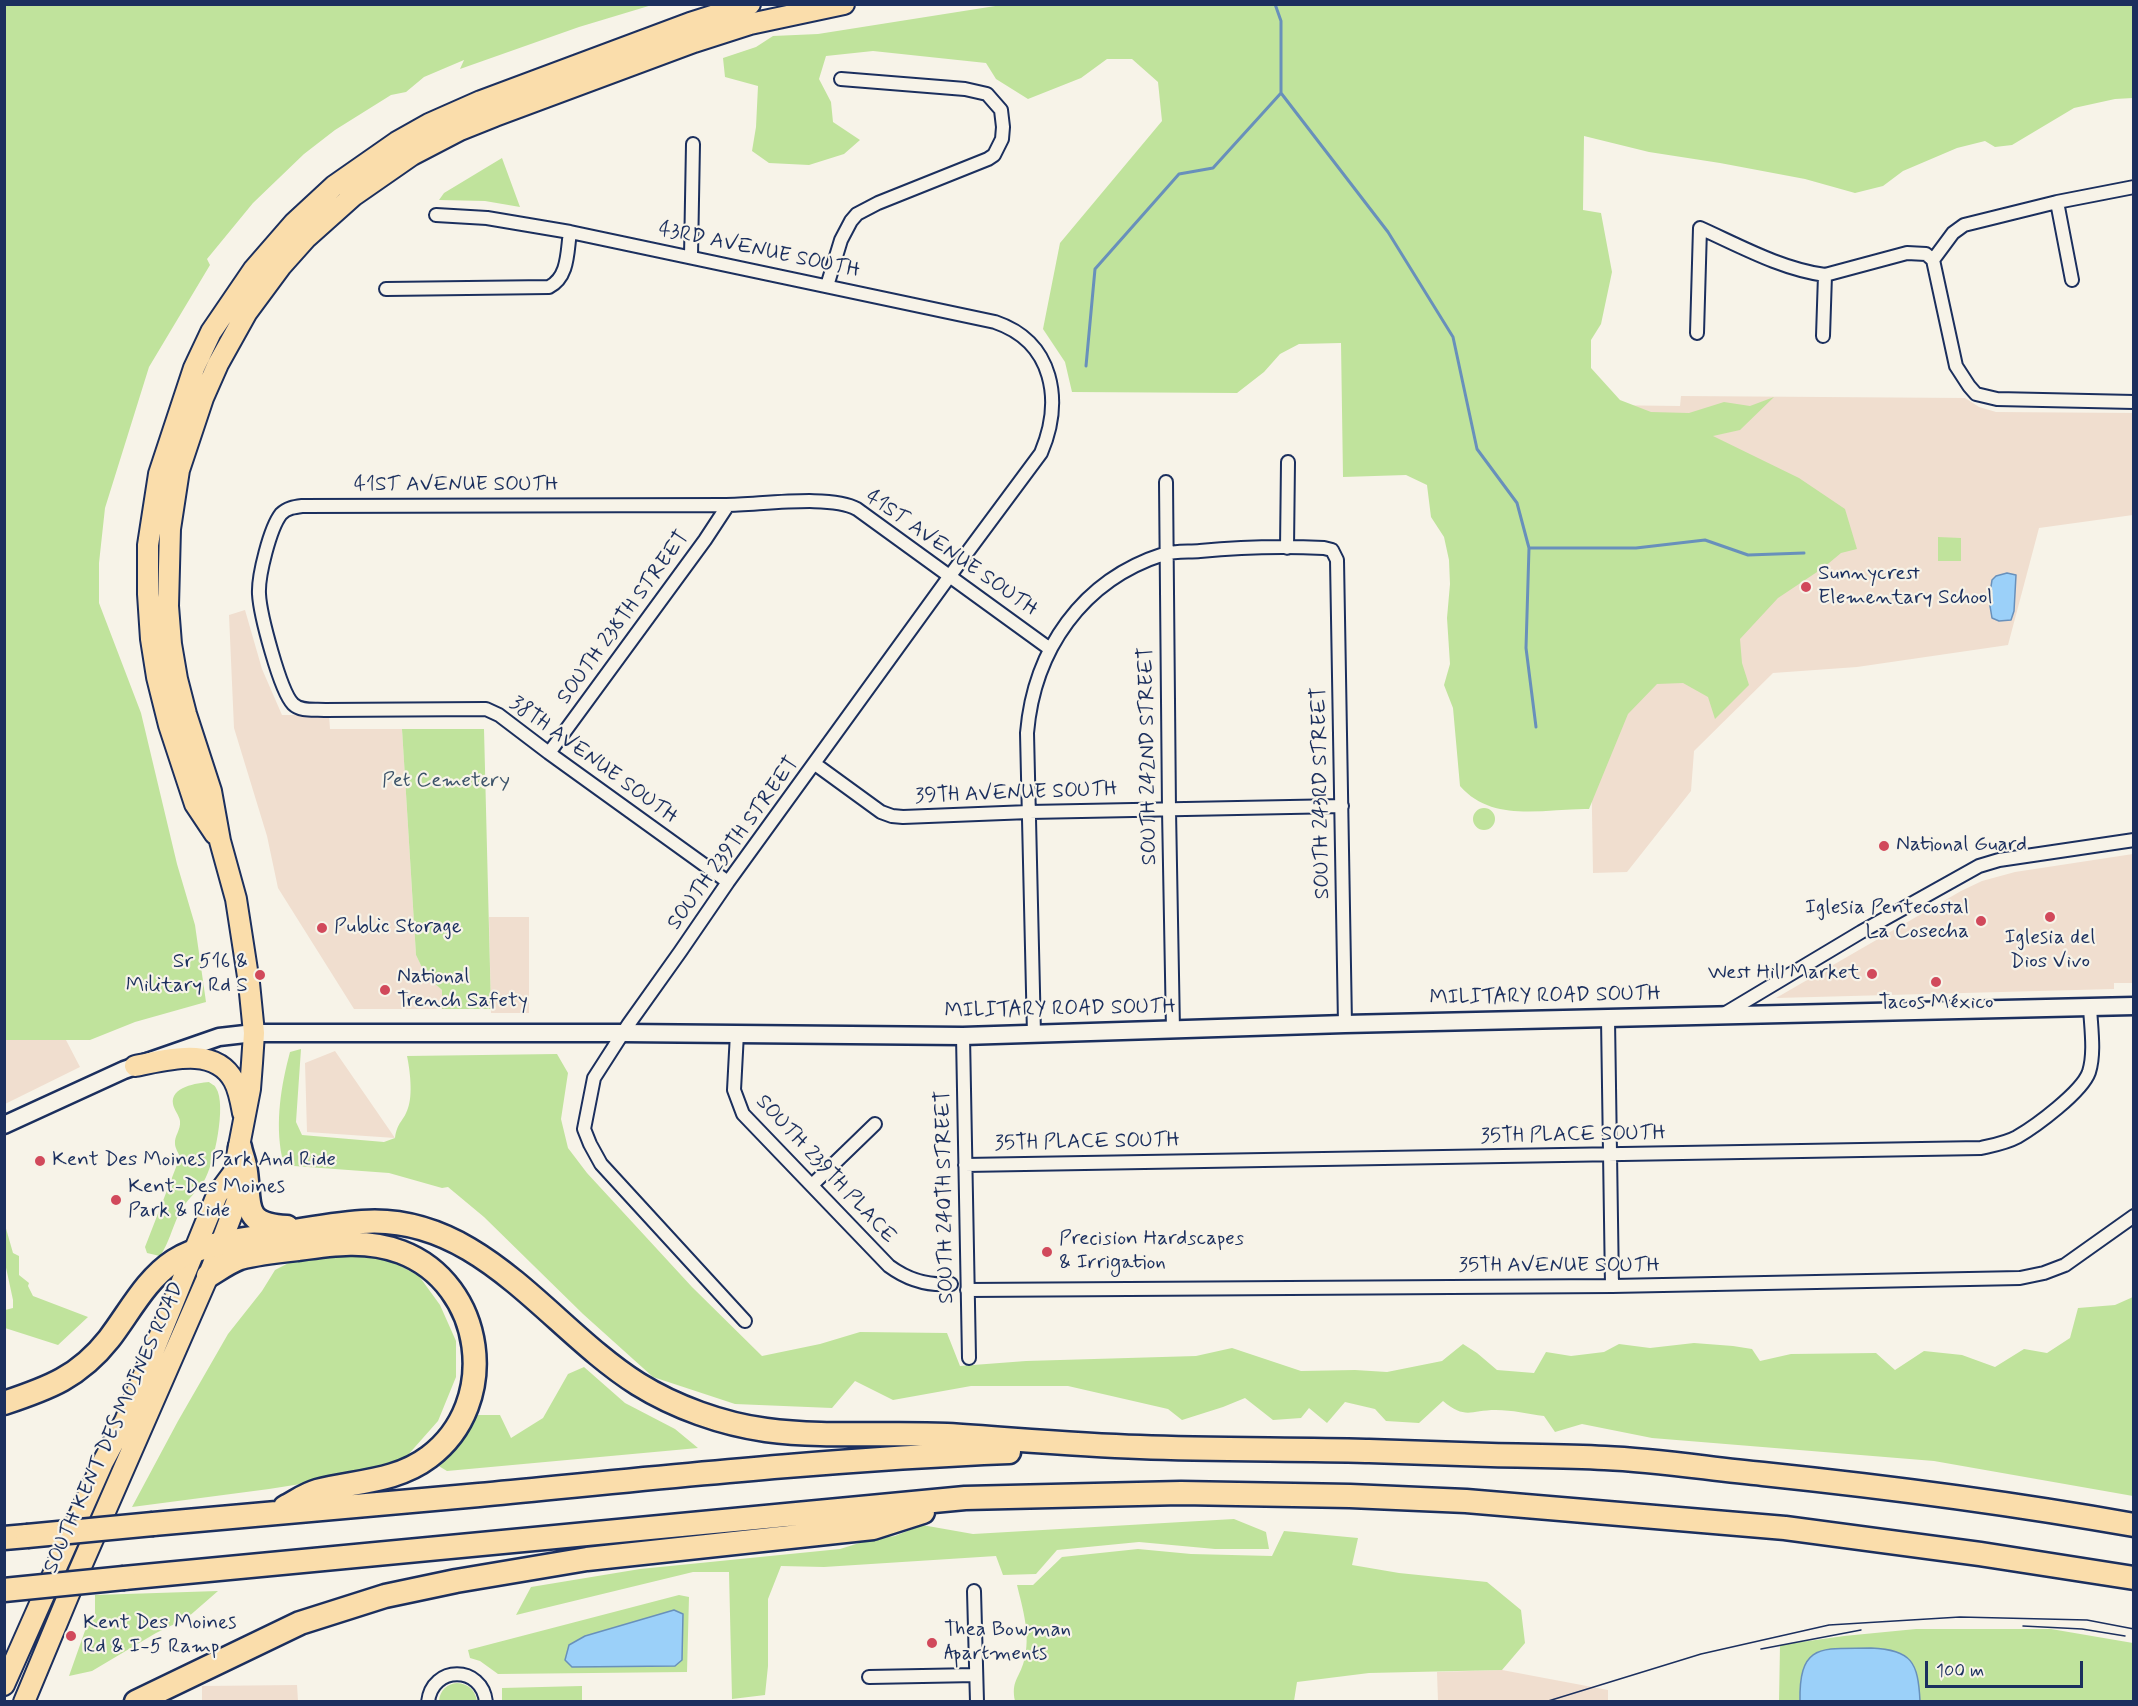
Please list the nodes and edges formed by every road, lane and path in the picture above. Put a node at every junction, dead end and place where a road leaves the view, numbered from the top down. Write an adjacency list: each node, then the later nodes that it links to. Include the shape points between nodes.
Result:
1 (750, 4): 34 (highway, SOUTH KENT DES MOINES ROAD, via 482,101 397,141 334,186 294,223 254,269 211,332 194,368 159,474 148,545 148,594 157,677 174,744 195,804)
2 (844, 4): 34 (highway, SOUTH KENT DES MOINES ROAD, via 694,42 460,130 412,155 354,196 306,238 268,283 236,328 203,398 180,470 170,529 167,583 171,644 186,714 211,790)
3 (841, 79): 13 (street, via 987,94 1000,110 1004,127 994,155 988,159 857,214 841,240)
4 (693, 144): 9 (street)
5 (2133, 187): 6 (street)
6 (2057, 202): 10 (street, via 1964,225); 12 (street)
7 (435, 215): 8 (street, 43RD AVENUE SOUTH, via 487,218)
8 (570, 232): 9 (street, 43RD AVENUE SOUTH); 14 (street, via 563,275 549,287)
9 (691, 256): 13 (street, 43RD AVENUE SOUTH)
10 (1933, 260): 11 (street, via 1926,254 1907,253); 18 (street, via 1956,366 1976,394 1997,399)
11 (1825, 275): 15 (street, via 1780,263 1700,228); 16 (street)
12 (2072, 279)
13 (827, 286): 17 (street, 43RD AVENUE SOUTH, via 1008,327 1039,353)
14 (386, 290)
15 (1697, 333)
16 (1823, 336)
17 (1049, 375): 25 (street, SOUTH 239TH STREET, via 1052,415 1041,453)
18 (2133, 402)
19 (1288, 462): 22 (street)
20 (1166, 482): 23 (street, SOUTH 242ND STREET)
21 (728, 505): 25 (street, 41ST AVENUE SOUTH, via 803,502 851,506); 27 (street, 41ST AVENUE SOUTH, via 293,507 280,516 259,575 259,596); 28 (street, SOUTH 238TH STREET)
22 (1287, 548): 23 (street, 41ST AVENUE SOUTH); 24 (street, 41ST AVENUE SOUTH, via 1328,549)
23 (1166, 554): 26 (street, 41ST AVENUE SOUTH, via 1134,567 1090,597 1062,628); 31 (street, SOUTH 242ND STREET)
24 (1337, 560): 30 (street, SOUTH 243RD STREET)
25 (949, 577): 26 (street, 41ST AVENUE SOUTH); 29 (street, SOUTH 239TH STREET)
26 (1050, 649): 32 (street, via 1036,683 1029,718)
27 (286, 692): 28 (street, 38TH AVENUE SOUTH, via 295,706 304,709 486,709)
28 (549, 753): 35 (street, 38TH AVENUE SOUTH)
29 (816, 764): 32 (street, 39TH AVENUE SOUTH, via 869,804 892,816); 35 (street, SOUTH 239TH STREET)
30 (1341, 806): 31 (street, 39TH AVENUE SOUTH); 40 (street, SOUTH 243RD STREET)
31 (1169, 810): 32 (street, 39TH AVENUE SOUTH); 41 (street, SOUTH 242ND STREET)
32 (1029, 812): 45 (street)
33 (2133, 840): 38 (street, via 1979,866)
34 (220, 841): 42 (highway, SOUTH KENT DES MOINES ROAD, via 244,942)
35 (728, 882): 43 (street, SOUTH 239TH STREET)
36 (2133, 1006): 37 (main road, MILITARY ROAD SOUTH)
37 (2091, 1007): 38 (main road, MILITARY ROAD SOUTH); 52 (street, 35TH PLACE SOUTH, via 2091,1063 2084,1082 2046,1116 2000,1144 1981,1148)
38 (1721, 1015): 39 (main road, MILITARY ROAD SOUTH)
39 (1608, 1019): 40 (main road, MILITARY ROAD SOUTH); 52 (street)
40 (1345, 1024): 41 (main road, MILITARY ROAD SOUTH)
41 (1173, 1030): 45 (main road, MILITARY ROAD SOUTH)
42 (254, 1033): 43 (main road, MILITARY ROAD SOUTH); 47 (main road, MILITARY ROAD SOUTH, via 219,1037); 48 (highway, SOUTH KENT DES MOINES ROAD)
43 (623, 1033): 44 (main road, MILITARY ROAD SOUTH); 64 (street, SOUTH 239TH STREET, via 594,1078 584,1129 590,1144 602,1164)
44 (737, 1033): 46 (main road, MILITARY ROAD SOUTH); 55 (street, SOUTH 239TH PLACE, via 734,1084 739,1107)
45 (1034, 1034): 46 (main road, MILITARY ROAD SOUTH)
46 (963, 1036): 53 (street, SOUTH 240TH STREET)
47 (135, 1066): 48 (highway, via 191,1058 216,1062 236,1084); 50 (main road, MILITARY ROAD SOUTH)
48 (245, 1119): 51 (highway, SOUTH KENT DES MOINES ROAD)
49 (876, 1124): 55 (street)
50 (4, 1125)
51 (240, 1147): 54 (highway, SOUTH KENT DES MOINES ROAD); 57 (highway, via 249,1207 255,1217 267,1225)
52 (1610, 1155): 53 (street, 35TH PLACE SOUTH); 62 (street)
53 (965, 1165): 63 (street, SOUTH 240TH STREET)
54 (234, 1172): 58 (highway, SOUTH KENT DES MOINES ROAD, via 238,1198); 59 (highway, SOUTH KENT DES MOINES ROAD, via 217,1195)
55 (812, 1185): 61 (street, SOUTH 239TH PLACE, via 900,1274 927,1284)
56 (2133, 1216): 62 (street, 35TH AVENUE SOUTH, via 2065,1264 2020,1278)
57 (312, 1228): 58 (highway); 67 (highway, via 386,1221 441,1235 494,1266 635,1382 682,1406 737,1424 796,1432 941,1435)
58 (222, 1244): 59 (highway); 60 (highway, SOUTH KENT DES MOINES ROAD)
59 (195, 1251): 66 (highway, via 152,1280 87,1363 66,1379); 77 (highway, SOUTH KENT DES MOINES ROAD, via 125,1421)
60 (208, 1276): 69 (highway, via 237,1259 264,1253 351,1242 383,1246 423,1263 441,1278 470,1324 475,1357 472,1392 455,1429 443,1444 400,1473 315,1492); 78 (highway, SOUTH KENT DES MOINES ROAD)
61 (951, 1284)
62 (1612, 1286): 63 (street, 35TH AVENUE SOUTH)
63 (967, 1290): 65 (street, SOUTH 240TH STREET)
64 (745, 1321)
65 (969, 1358)
66 (4, 1402)
67 (1136, 1447): 69 (highway, via 899,1456); 70 (highway, via 1608,1458 2020,1505)
68 (965, 1498): 72 (highway, via 1181,1492 1466,1501 1785,1528); 73 (highway, bridge); 79 (highway, via 873,1528 587,1559 385,1596 300,1623)
69 (273, 1513): 71 (highway, bridge)
70 (2133, 1525)
71 (4, 1539)
72 (2133, 1578)
73 (4, 1590)
74 (974, 1591): 75 (street)
75 (976, 1676): 76 (street); 82 (street)
76 (869, 1677)
77 (4, 1685)
78 (24, 1701)
79 (136, 1701)
80 (428, 1701): 81 (street, via 433,1685 441,1678 460,1674 477,1682)
81 (486, 1701)
82 (977, 1701)

